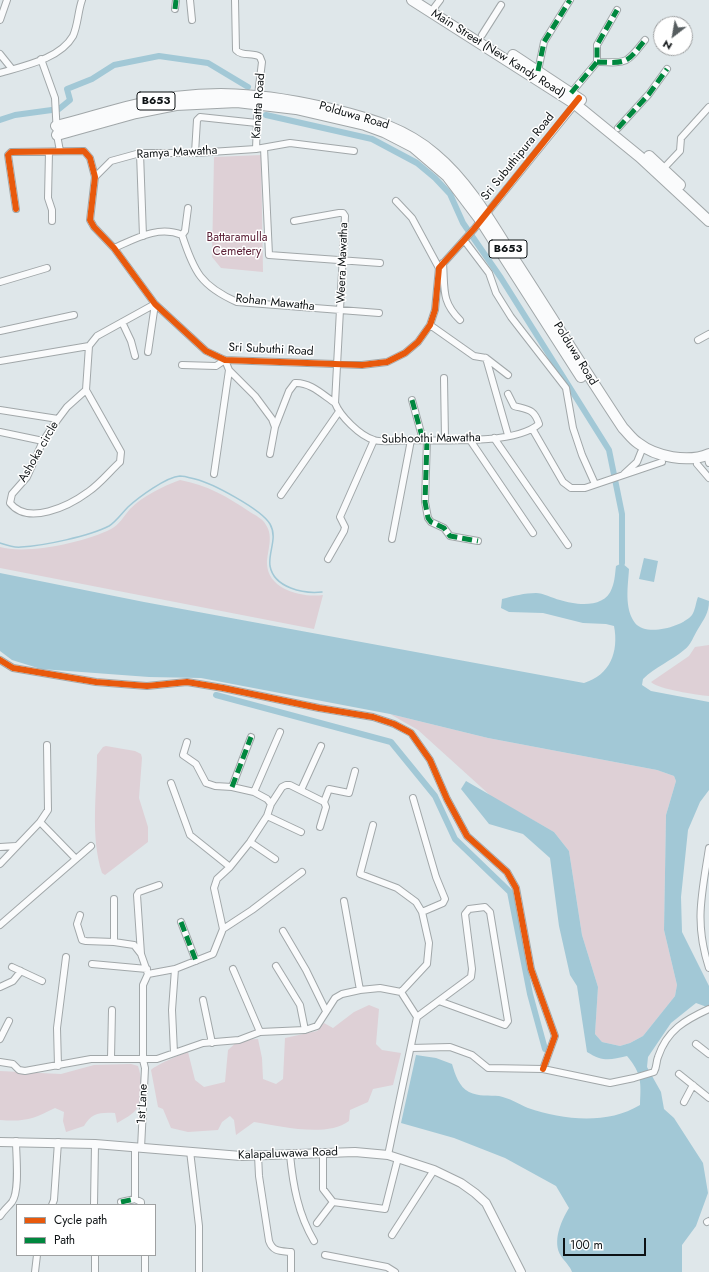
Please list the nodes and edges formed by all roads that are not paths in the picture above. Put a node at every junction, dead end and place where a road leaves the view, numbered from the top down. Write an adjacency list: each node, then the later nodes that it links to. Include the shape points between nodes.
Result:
1 (7, 0): 13 (street)
2 (82, 0): 18 (street, via 73,35 60,50)
3 (176, 0): 11 (street)
4 (190, 0): 14 (street)
5 (235, 0): 25 (street, Kanatta Road, via 236,50 243,54 255,54 262,62)
6 (412, 0): 10 (main road, Main Street (New Kandy Road))
7 (425, 0): 10 (main road, Main Street (New Kandy Road))
8 (570, 0): 22 (street, via 544,42)
9 (501, 5): 15 (street)
10 (435, 6): 15 (main road, Main Street (New Kandy Road)); 24 (main road, Main Street (New Kandy Road))
11 (175, 9)
12 (617, 10): 19 (street, via 597,45)
13 (0, 20)
14 (192, 20)
15 (482, 35): 22 (main road, Main Street (New Kandy Road))
16 (645, 40): 19 (street, via 629,60)
17 (0, 54): 20 (street)
18 (41, 59): 20 (street); 29 (street, via 55,98)
19 (597, 62): 24 (street, Sri Subuthipura Road)
20 (12, 69): 23 (street)
21 (667, 69): 28 (street, via 649,94)
22 (538, 71): 24 (main road, Main Street (New Kandy Road))
23 (0, 73)
24 (575, 98): 28 (main road, Main Street (New Kandy Road)); 45 (main road, Main Street (New Kandy Road)); 46 (street, Sri Subuthipura Road)
25 (258, 99): 27 (street, Kanatta Road); 29 (main road, Polduwa Road / B653, via 237,93 175,97 134,105); 46 (main road, Polduwa Road / B653, via 297,101 367,117 417,140 453,171)
26 (709, 107): 37 (street, via 681,138 680,152)
27 (257, 123): 31 (street, Kanatta Road); 36 (street, via 200,117 197,120)
28 (618, 128): 37 (main road, Main Street (New Kandy Road))
29 (57, 130): 32 (street)
30 (264, 148): 31 (street, Ramya Mawatha); 33 (street, Ramya Mawatha, via 290,143); 51 (street, via 269,255)
31 (256, 149): 36 (street, Ramya Mawatha)
32 (60, 150): 34 (street); 38 (street, via 84,151 89,154)
33 (354, 151)
34 (49, 152): 41 (street, via 11,152 8,155); 43 (street, via 48,198)
35 (140, 153): 36 (street, Ramya Mawatha); 38 (street, Ramya Mawatha, via 111,161); 48 (street)
36 (195, 153)
37 (663, 169): 42 (main road, Main Street (New Kandy Road))
38 (95, 177): 50 (street, Sri Subuthi Road, via 90,220)
39 (396, 201): 53 (street, via 412,218)
40 (188, 208): 47 (street, via 185,231)
41 (16, 209)
42 (709, 212)
43 (52, 221)
44 (294, 221): 51 (street, Weera Mawatha, via 343,213)
45 (709, 221)
46 (480, 222): 49 (street); 95 (main road, Polduwa Road / B653, via 596,393)
47 (182, 235): 48 (street, via 158,231); 57 (street, Rohan Mawatha, via 196,272 209,287 221,295 237,302)
48 (143, 236): 50 (street)
49 (465, 239): 53 (street); 103 (street, via 489,273 496,293 511,317 566,388 573,428)
50 (114, 248): 56 (street, Sri Subuthi Road)
51 (343, 260): 52 (street); 57 (street, Weera Mawatha)
52 (380, 263)
53 (441, 265): 60 (street, via 446,302 450,311); 62 (street, Sri Subuthi Road, via 435,310)
54 (47, 268): 55 (street)
55 (0, 282)
56 (155, 304): 61 (street); 67 (street); 70 (street, Sri Subuthi Road, via 206,351)
57 (341, 309): 58 (street, Rohan Mawatha); 73 (street, Weera Mawatha)
58 (379, 313)
59 (74, 315): 63 (street)
60 (460, 320)
61 (122, 322): 66 (street, via 97,336); 68 (street)
62 (430, 325): 69 (street, via 474,356); 73 (street, Sri Subuthi Road, via 418,342 405,353 387,362)
63 (0, 331)
64 (709, 334): 65 (street)
65 (698, 340)
66 (89, 346): 71 (street); 77 (street)
67 (148, 352)
68 (135, 356)
69 (486, 358): 75 (street); 87 (street)
70 (225, 360): 72 (street, via 216,366); 73 (street, Sri Subuthi Road); 74 (street)
71 (0, 361)
72 (182, 365)
73 (338, 365): 80 (street, Subhoothi Mawatha)
74 (229, 370): 84 (street, via 256,396); 100 (street)
75 (508, 374)
76 (444, 378): 92 (street)
77 (86, 390): 83 (street, Ashoka circle); 94 (street, Ashoka circle, via 121,452 120,462 89,492 62,507 26,514 15,509 10,502 12,494 27,477)
78 (508, 394): 85 (street, via 514,406 530,410 536,415 539,424)
79 (412, 400): 91 (street)
80 (334, 403): 82 (street, Subhoothi Mawatha); 84 (street, via 302,382 295,383 289,391)
81 (0, 410): 83 (street)
82 (338, 413): 89 (street, Subhoothi Mawatha, via 355,429); 104 (street)
83 (58, 419): 94 (street, Ashoka circle)
84 (275, 427): 96 (street)
85 (533, 430): 87 (street, Subhoothi Mawatha); 103 (street, via 563,482 571,488 585,488)
86 (0, 432): 94 (street)
87 (508, 435): 88 (street, Subhoothi Mawatha)
88 (494, 438): 93 (street, Subhoothi Mawatha); 108 (street)
89 (374, 440): 90 (street, Subhoothi Mawatha); 109 (street, via 340,517 344,531)
90 (410, 440): 91 (street, Subhoothi Mawatha); 106 (street)
91 (425, 440): 92 (street, Subhoothi Mawatha); 107 (street, via 425,502 428,518 444,528 450,536)
92 (445, 440): 93 (street, Subhoothi Mawatha)
93 (470, 440): 105 (street)
94 (43, 441)
95 (644, 452): 97 (main road, Polduwa Road / B653, via 675,458); 98 (main road, Polduwa Road / B653); 101 (street)
96 (270, 454)
97 (708, 459): 99 (main road, Polduwa Road / B653)
98 (662, 462): 99 (main road, Polduwa Road / B653); 101 (street)
99 (697, 464): 102 (street)
100 (214, 474)
101 (622, 476): 103 (street)
102 (709, 478)
103 (595, 484)
104 (281, 495)
105 (533, 534)
106 (392, 539)
107 (478, 541)
108 (568, 545)
109 (328, 559)
110 (0, 660): 183 (street, via 13,668 96,682 147,686 187,682 223,688 373,717 411,733 430,760 467,836 507,872 516,888 531,969 555,1036)
111 (280, 732): 120 (street)
112 (251, 737): 118 (street)
113 (187, 742): 118 (street, via 183,755 196,764 206,783)
114 (46, 745): 125 (street, via 48,810)
115 (321, 746): 119 (street)
116 (355, 771): 122 (street, via 349,793 330,789)
117 (171, 782): 137 (street, via 190,835)
118 (232, 787): 120 (street)
119 (301, 790): 122 (street); 123 (street, via 282,786)
120 (254, 792): 123 (street)
121 (413, 798): 142 (street, via 445,899 443,903)
122 (324, 802): 127 (street, via 326,807)
123 (271, 804): 124 (street)
124 (267, 816): 128 (street); 129 (street)
125 (40, 822): 130 (street); 134 (street)
126 (373, 825): 142 (street, via 360,874 397,888 416,902)
127 (320, 827)
128 (301, 832)
129 (250, 842): 135 (street); 137 (street)
130 (16, 846): 132 (street); 136 (street)
131 (91, 846): 134 (street)
132 (0, 847)
133 (709, 848): 155 (street, via 699,912 702,945)
134 (76, 859): 145 (street)
135 (276, 859)
136 (0, 864)
137 (230, 867): 146 (street, via 216,878 214,888)
138 (302, 872): 146 (street)
139 (159, 885): 149 (street, via 136,895)
140 (114, 899): 148 (street)
141 (344, 901): 162 (street)
142 (422, 912): 163 (street, via 429,943 426,964)
143 (80, 915): 148 (street, via 77,924 82,940)
144 (181, 922): 151 (street)
145 (0, 925)
146 (223, 929): 151 (street, via 212,954)
147 (283, 931): 168 (street)
148 (114, 942): 149 (street, via 134,946)
149 (141, 954): 159 (street)
150 (66, 957): 182 (street, via 57,1028)
151 (196, 961): 156 (street)
152 (92, 964): 159 (street)
153 (276, 966): 171 (street, via 300,1005)
154 (12, 967): 158 (street)
155 (709, 968)
156 (175, 969): 159 (street); 177 (street, via 172,1010)
157 (233, 969): 172 (street)
158 (21, 971): 160 (street); 161 (street, via 13,981)
159 (148, 971): 180 (street, 1st Lane, via 143,985)
160 (42, 981)
161 (0, 987)
162 (360, 990): 163 (street, via 380,988); 168 (street, via 335,998)
163 (401, 992): 169 (street)
164 (203, 1000): 174 (street)
165 (439, 1001): 165 (street, via 493,1022 505,1025 508,1021 490,912 485,907 469,909 465,914 471,977); 169 (street)
166 (709, 1009): 183 (street, via 685,1020 672,1033 658,1058 654,1072 610,1082)
167 (112, 1010): 179 (street)
168 (326, 1011): 171 (street, via 317,1026)
169 (417, 1017): 176 (street)
170 (9, 1021): 173 (street)
171 (305, 1030): 172 (street)
172 (260, 1032): 174 (street, via 239,1040)
173 (0, 1039)
174 (212, 1043): 177 (street, via 203,1043)
175 (696, 1044): 178 (street)
176 (411, 1048): 183 (street, via 450,1046 472,1054 488,1068); 197 (street)
177 (174, 1053): 180 (street, via 157,1059)
178 (709, 1054)
179 (111, 1058): 180 (street); 182 (street)
180 (143, 1060): 192 (street, 1st Lane, via 145,1068)
181 (0, 1062): 182 (street, via 13,1064 19,1070 25,1071)
182 (58, 1066)
183 (543, 1069)
184 (680, 1074): 185 (street)
185 (693, 1085): 186 (street); 187 (street)
186 (709, 1098)
187 (684, 1102)
188 (16, 1141): 189 (street, Kalapaluwawa Road); 190 (street, Kalapaluwawa Road); 206 (street, via 16,1188 13,1201)
189 (0, 1142)
190 (58, 1142): 191 (street, Kalapaluwawa Road); 203 (street)
191 (94, 1144): 192 (street, Kalapaluwawa Road); 204 (street)
192 (138, 1147): 193 (street, Kalapaluwawa Road); 200 (street, 1st Lane)
193 (190, 1151): 195 (street, Kalapaluwawa Road); 218 (street, via 199,1226)
194 (323, 1153): 196 (street, Kalapaluwawa Road); 197 (street, Kalapaluwawa Road); 202 (street, via 324,1189)
195 (258, 1155): 196 (street, Kalapaluwawa Road); 219 (street, via 269,1241 276,1251 291,1252)
196 (290, 1155): 210 (street, via 299,1210)
197 (388, 1155): 198 (street, Kalapaluwawa Road)
198 (398, 1158): 199 (street, Kalapaluwawa Road); 202 (street, via 385,1209)
199 (434, 1170): 209 (street); 221 (street, Kalapaluwawa Road, via 461,1183 486,1203)
200 (135, 1199): 201 (street); 205 (street)
201 (121, 1202)
202 (333, 1202): 208 (street)
203 (52, 1204)
204 (94, 1204)
205 (141, 1204)
206 (2, 1208): 207 (street)
207 (0, 1216)
208 (317, 1223)
209 (392, 1235)
210 (314, 1240)
211 (325, 1255): 220 (street, via 387,1267)
212 (37, 1256): 215 (street)
213 (95, 1256): 216 (street)
214 (145, 1256): 217 (street)
215 (35, 1272)
216 (95, 1272)
217 (145, 1272)
218 (199, 1272)
219 (291, 1272)
220 (395, 1272)
221 (521, 1272)

